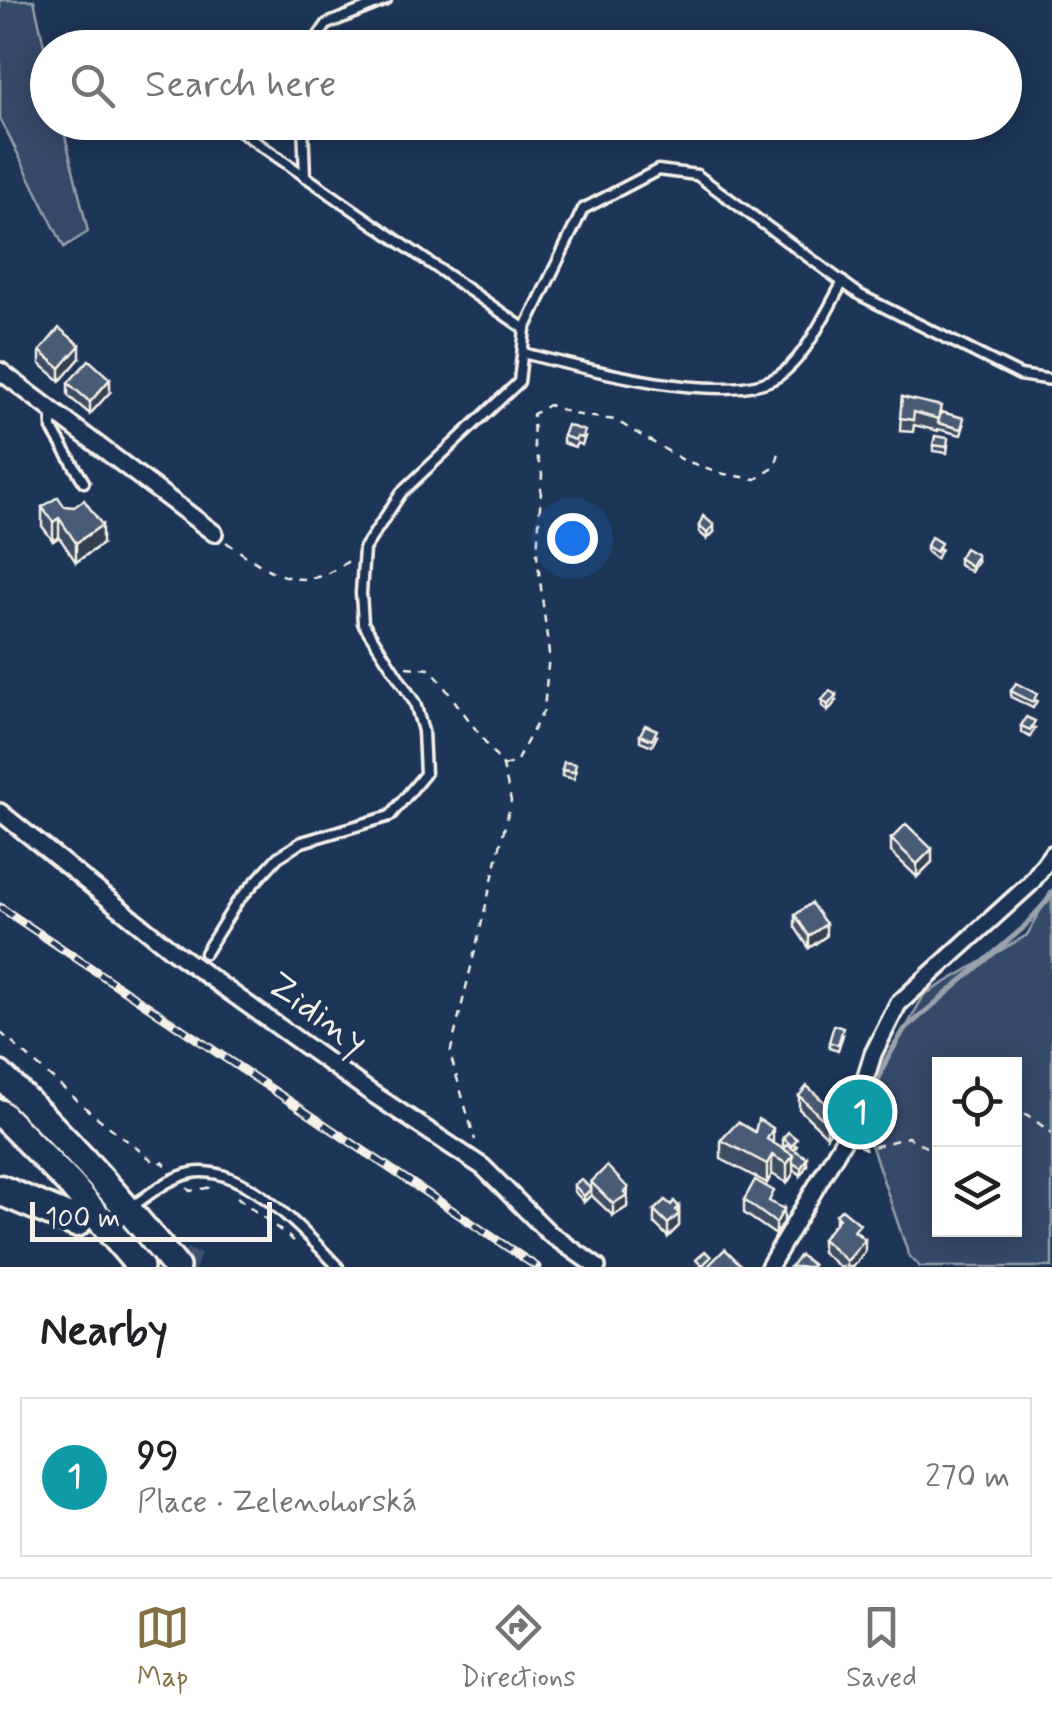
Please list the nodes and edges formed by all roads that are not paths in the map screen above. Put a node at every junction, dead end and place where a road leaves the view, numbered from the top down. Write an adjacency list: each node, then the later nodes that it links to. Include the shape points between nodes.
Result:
1 (386, 0): 2 (lane)
2 (323, 30)
3 (253, 140): 5 (lane)
4 (304, 140): 5 (lane)
5 (305, 177): 7 (lane)
6 (842, 282): 7 (lane, via 697,175 658,170 582,209); 8 (lane, via 804,350 774,379 733,389); 10 (lane, via 1020,375)
7 (526, 329): 8 (lane)
8 (522, 354): 18 (lane, via 519,382 401,493 364,549 363,623 415,703 425,774 390,816 302,842 278,856 237,902)
9 (0, 371): 12 (street)
10 (1052, 380)
11 (0, 385): 12 (street)
12 (24, 392): 13 (street)
13 (52, 413): 14 (lane, via 52,429); 15 (street)
14 (84, 482)
15 (214, 534)
16 (0, 812): 27 (street, Zidiny, via 174,951 483,1167 549,1233)
17 (1052, 854): 28 (street, via 1030,884 898,1004 873,1054 850,1129)
18 (205, 953)
19 (0, 1075): 22 (main road)
20 (0, 1112): 24 (main road)
21 (0, 1190): 23 (highway)
22 (128, 1208): 25 (main road); 26 (lane, via 177,1178 203,1172 234,1178)
23 (76, 1222)
24 (140, 1267)
25 (176, 1267)
26 (338, 1267)
27 (597, 1267)
28 (769, 1267)

